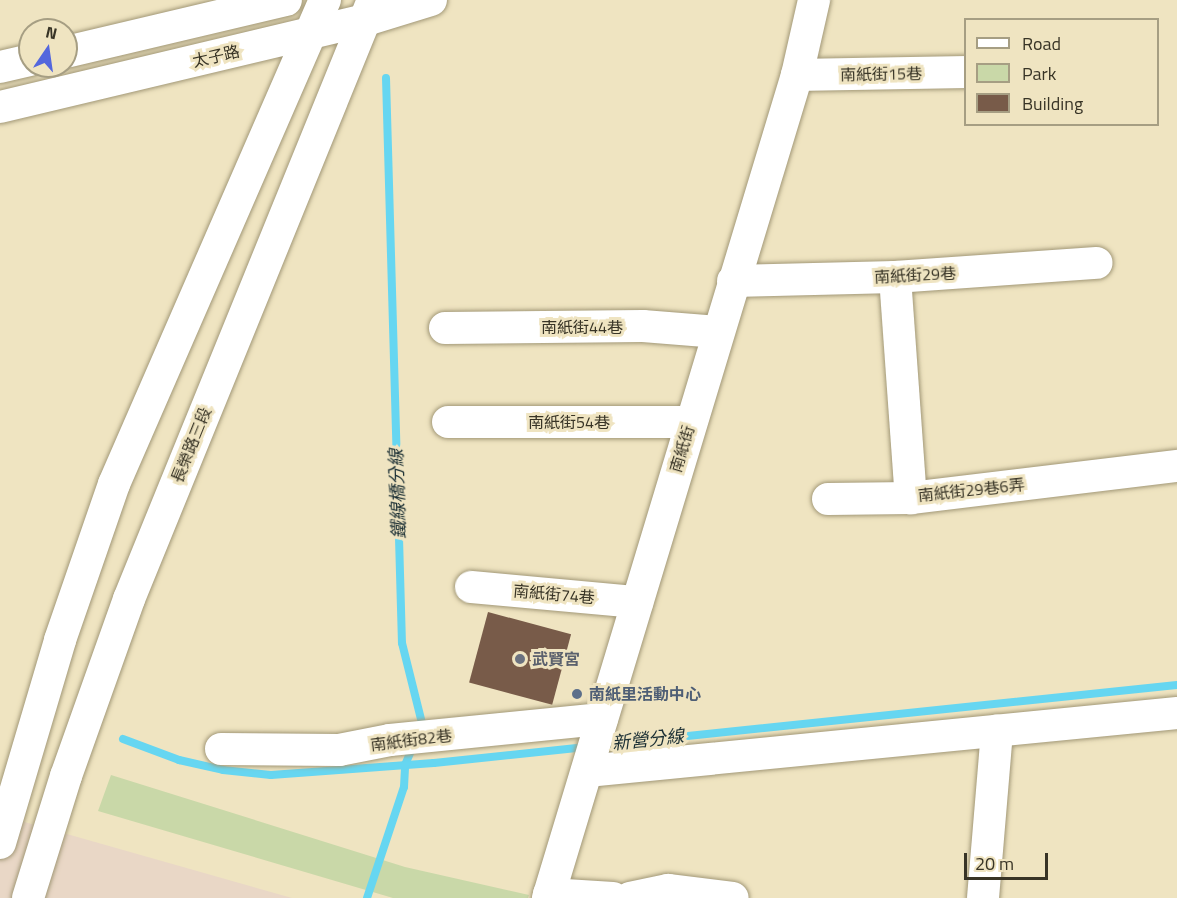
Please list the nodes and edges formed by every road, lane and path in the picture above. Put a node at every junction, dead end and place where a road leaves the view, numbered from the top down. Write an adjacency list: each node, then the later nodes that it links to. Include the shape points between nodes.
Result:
1 (286, 0): 7 (street)
2 (325, 0): 6 (street)
3 (431, 0): 5 (street, 太子路)
4 (814, 0): 11 (street, 南紙街)
5 (370, 10): 6 (street, 太子路); 32 (street, 長榮路三段, via 129,599 66,776)
6 (313, 33): 12 (street, 太子路); 30 (street, via 114,484 60,640)
7 (78, 49)
8 (18, 63): 9 (street)
9 (0, 67)
10 (964, 72): 11 (street, 南紙街15巷)
11 (797, 75): 15 (street, 南紙街)
12 (0, 107)
13 (1097, 263): 14 (street, 南紙街29巷)
14 (895, 277): 15 (street, 南紙街29巷); 21 (street, 南紙街29巷6弄)
15 (733, 281): 17 (street, 南紙街)
16 (445, 328): 17 (street, 南紙街44巷, via 643,326)
17 (718, 332): 19 (street, 南紙街)
18 (448, 422): 19 (street, 南紙街54巷)
19 (691, 422): 24 (street, 南紙街)
20 (1177, 466): 21 (street, 南紙街29巷6弄)
21 (911, 498): 22 (street)
22 (828, 499)
23 (471, 587): 24 (street, 南紙街74巷)
24 (637, 602): 26 (street, 南紙街)
25 (1177, 713): 27 (street)
26 (602, 719): 28 (street, 南紙街82巷, via 390,740 339,750); 29 (street, 南紙街)
27 (997, 731): 29 (street); 36 (street)
28 (221, 749)
29 (587, 771): 31 (street, 南紙街)
30 (0, 843)
31 (548, 896): 33 (street)
32 (28, 898)
33 (613, 898)
34 (630, 898): 35 (street, via 668,890)
35 (733, 898)
36 (983, 898)

